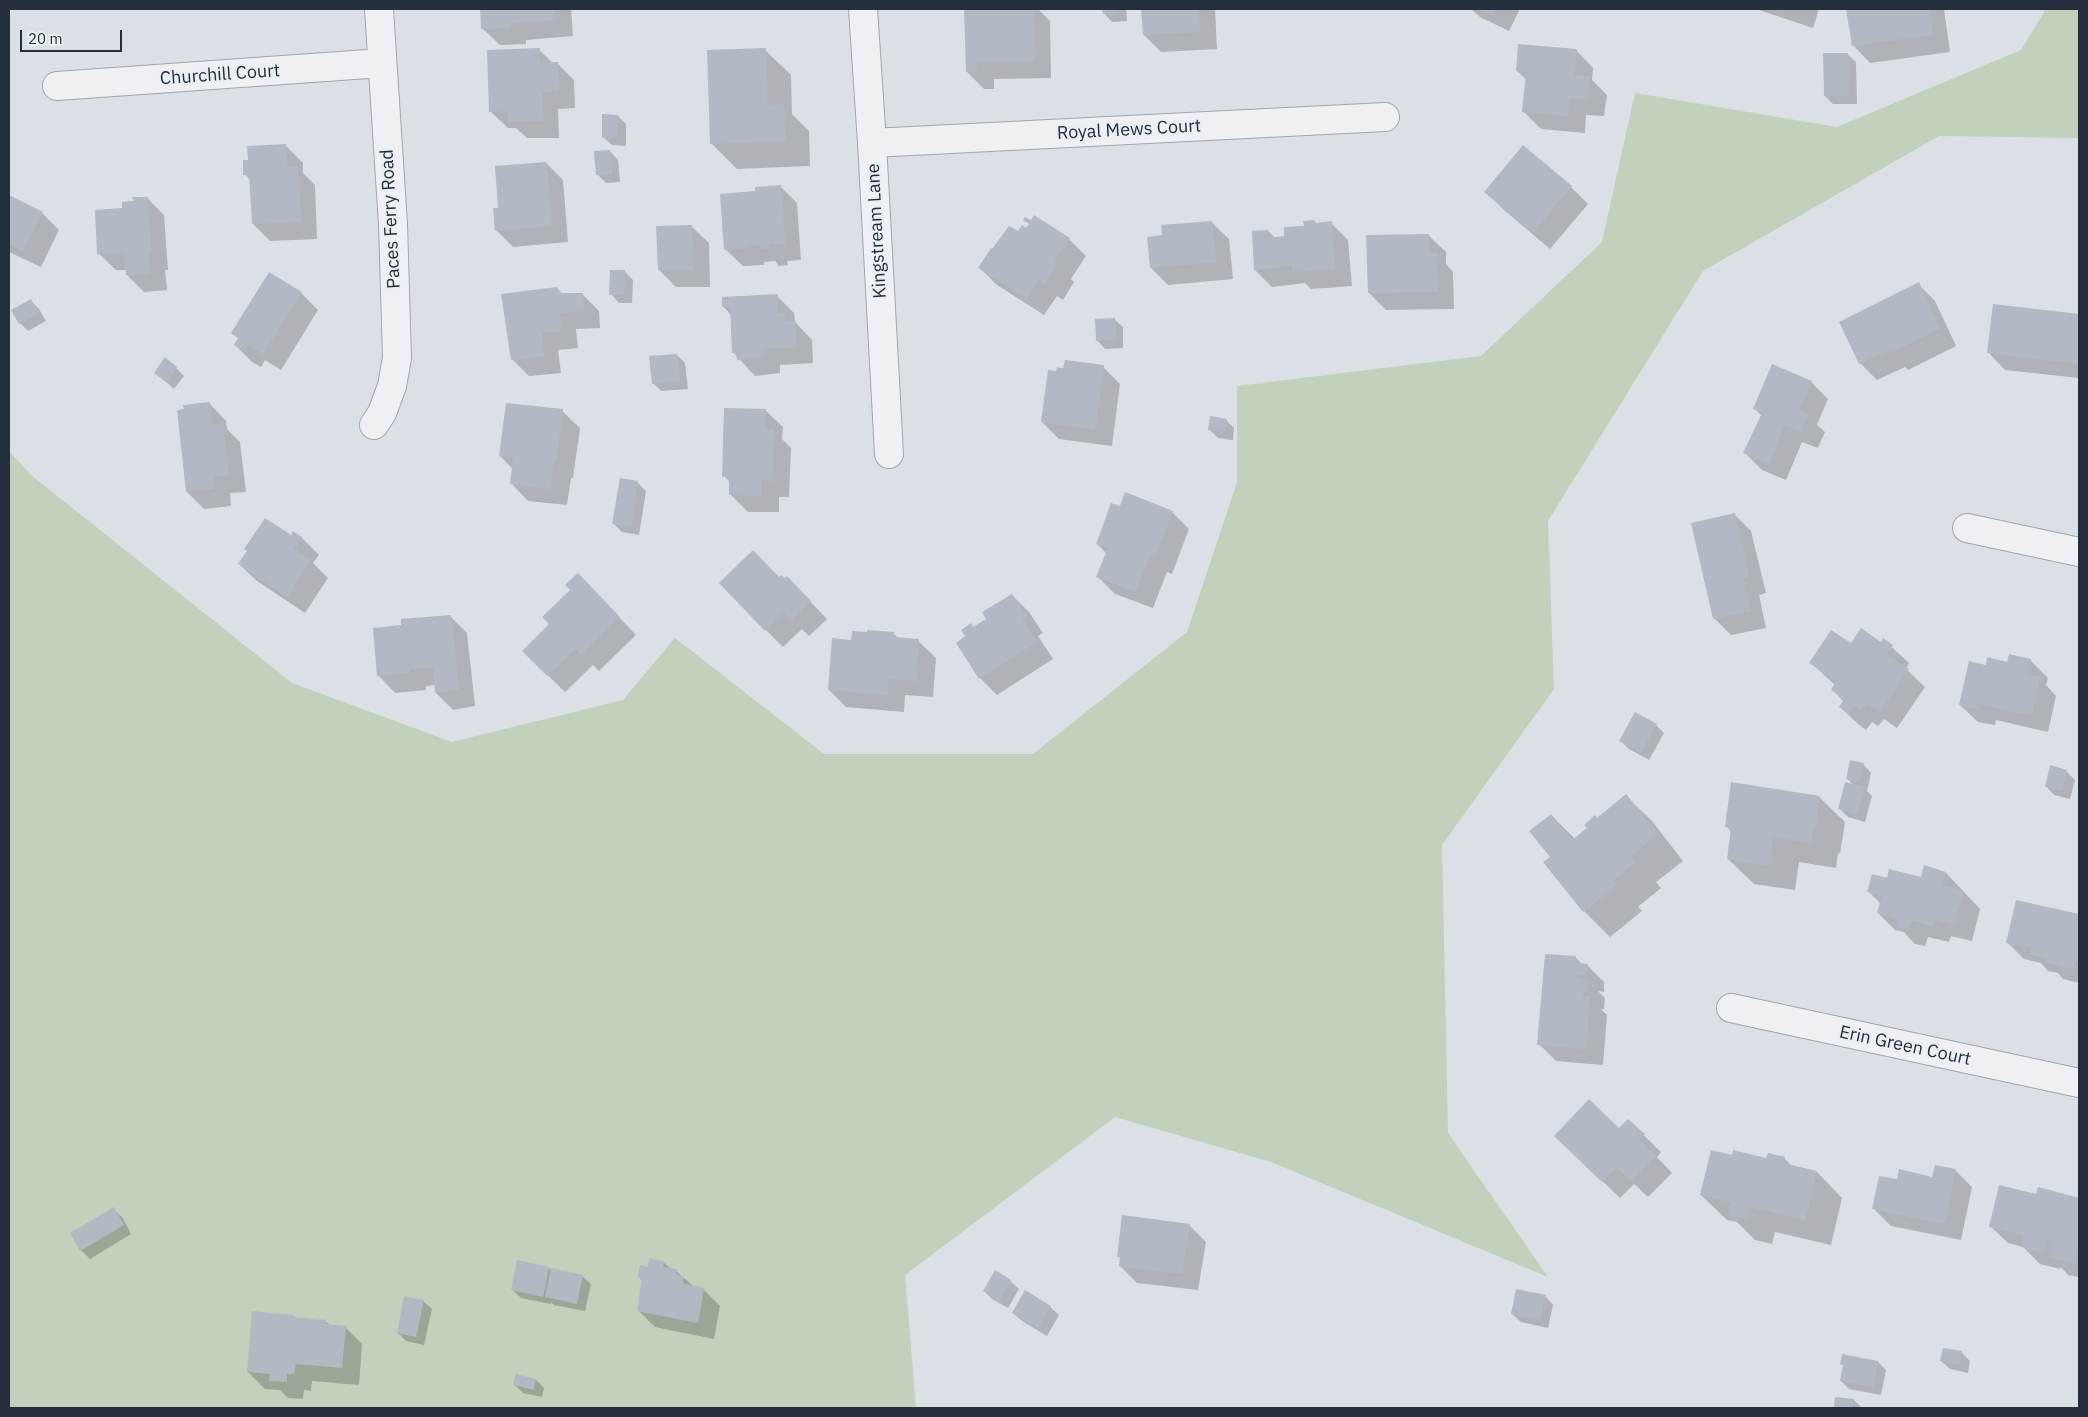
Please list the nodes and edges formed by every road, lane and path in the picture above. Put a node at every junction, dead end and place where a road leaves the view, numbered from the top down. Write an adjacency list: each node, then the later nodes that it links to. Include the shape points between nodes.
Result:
1 (379, 9): 3 (street, Paces Ferry Road)
2 (862, 9): 6 (street, Kingstream Lane)
3 (382, 63): 4 (street, Churchill Court); 7 (street, Paces Ferry Road, via 393,224 397,358 392,386)
4 (57, 86)
5 (1385, 117): 6 (street, Royal Mews Court)
6 (872, 143): 8 (street, Kingstream Lane)
7 (374, 425)
8 (889, 454)
9 (1967, 528): 10 (street)
10 (2079, 552)
11 (1731, 1008): 12 (street, Erin Green Court)
12 (2079, 1084)

